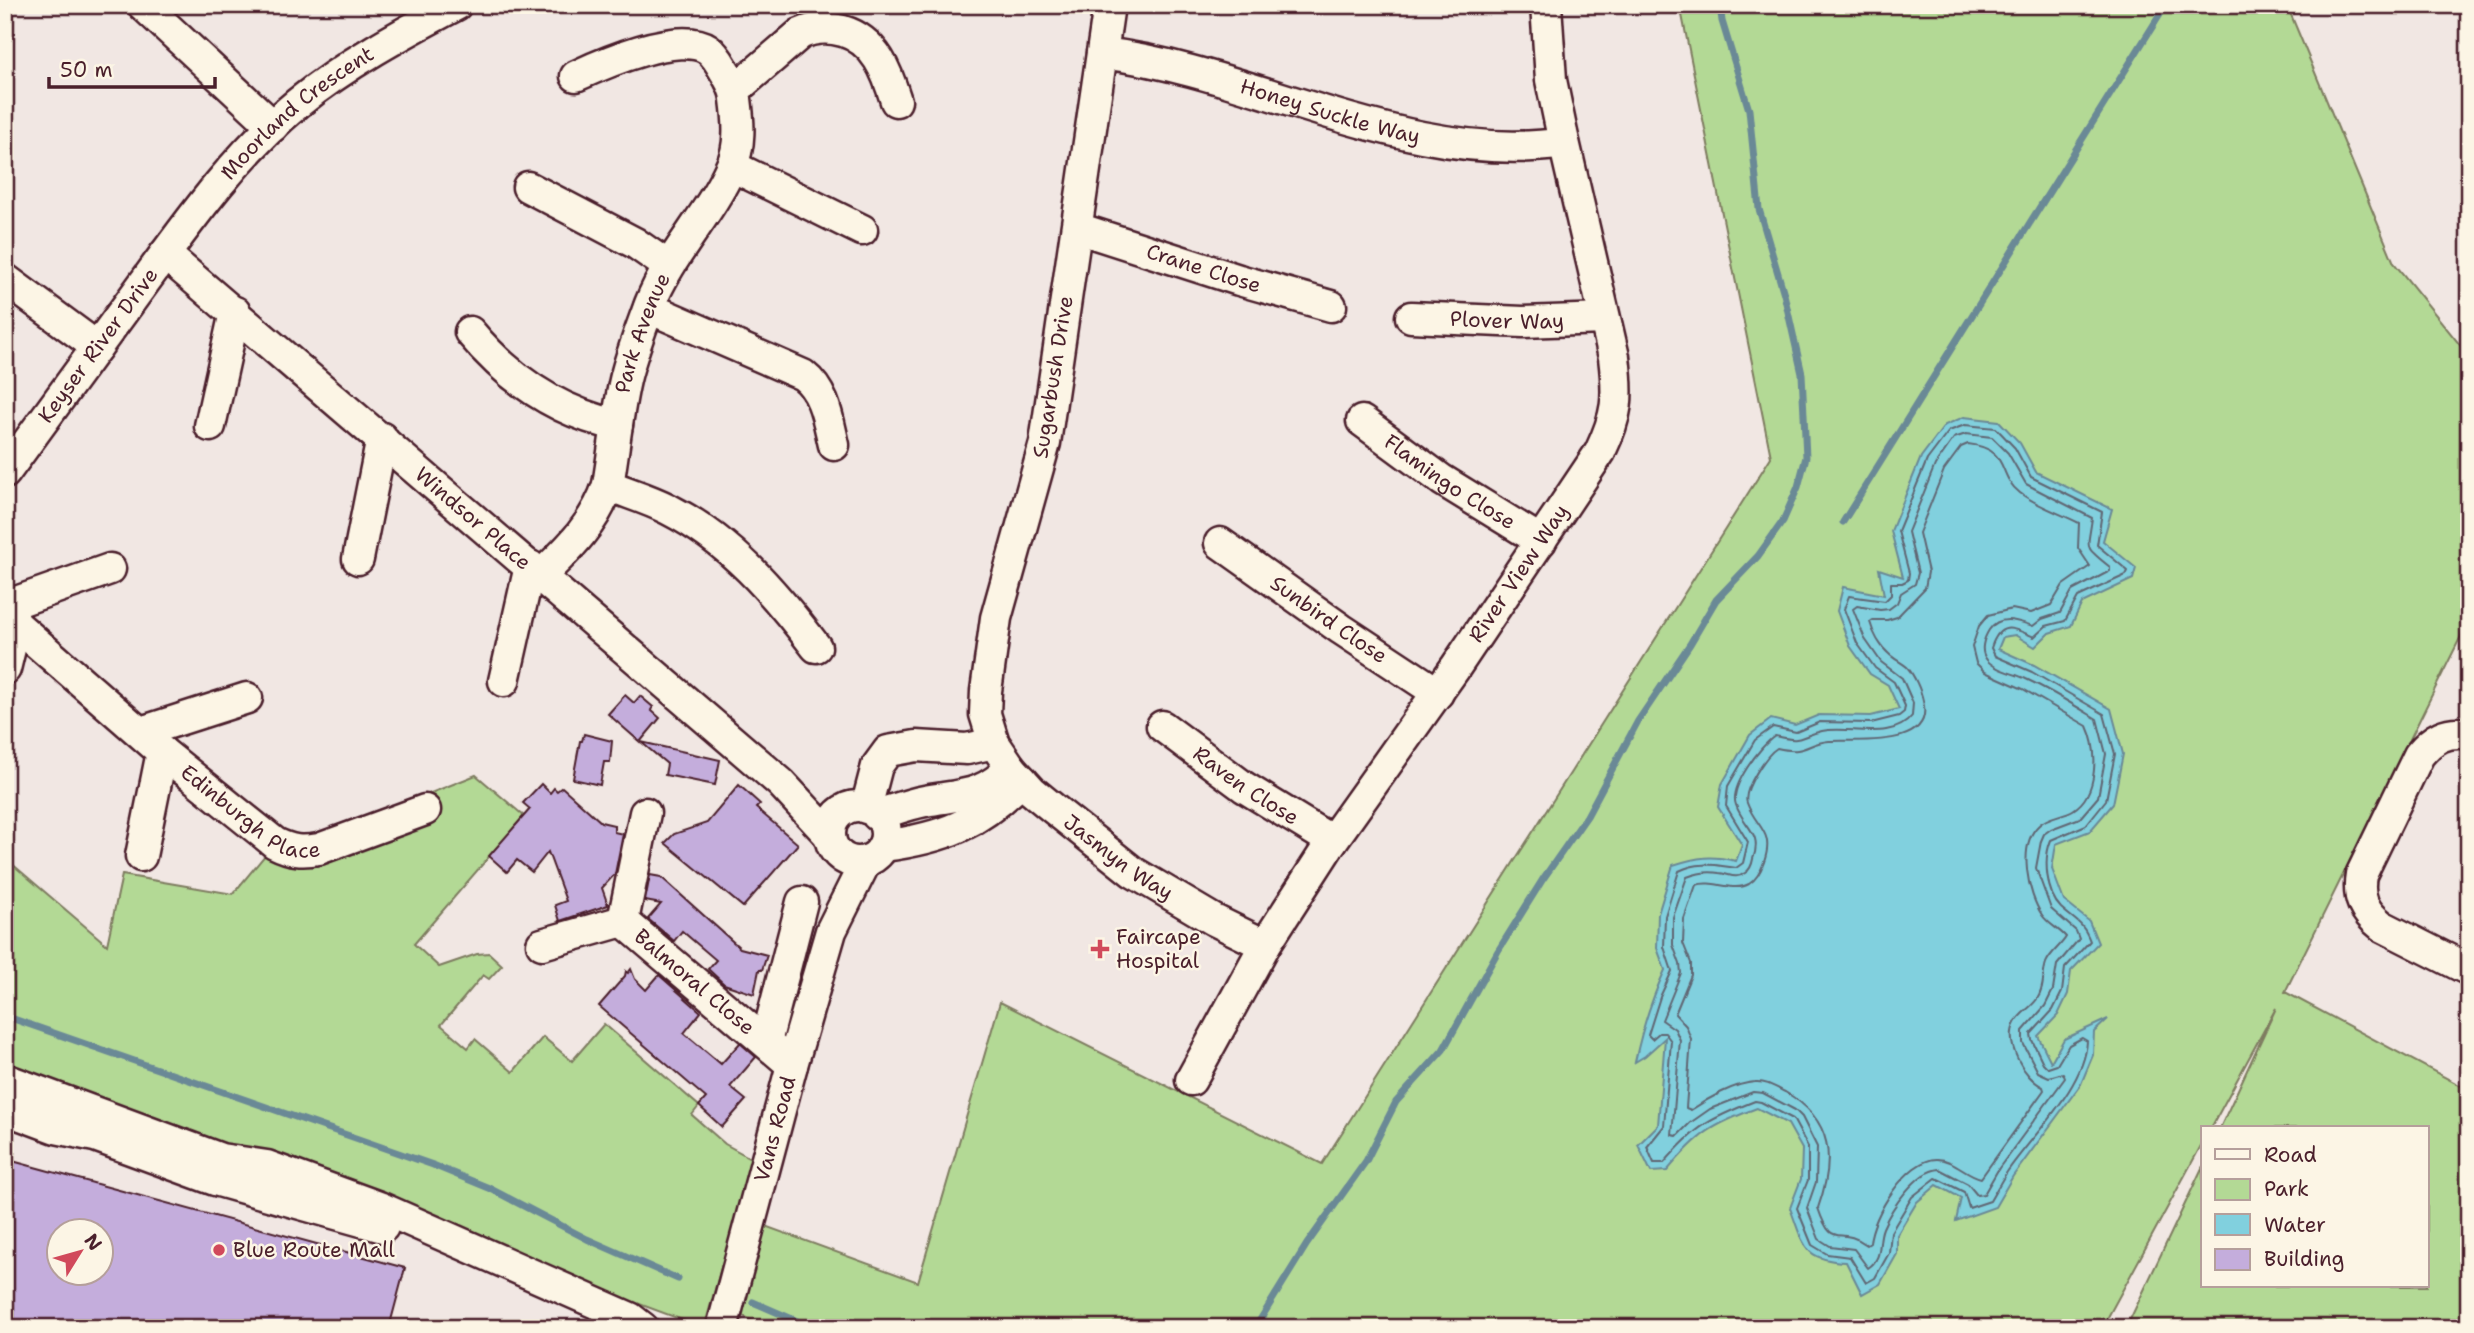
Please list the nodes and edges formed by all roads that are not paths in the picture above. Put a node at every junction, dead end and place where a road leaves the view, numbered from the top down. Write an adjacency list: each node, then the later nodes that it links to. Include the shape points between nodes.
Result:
1 (143, 5): 9 (street)
2 (456, 5): 9 (street, Moorland Crescent, via 348,67)
3 (1109, 5): 5 (street, Sugarbush Drive)
4 (1545, 5): 10 (street, River View Way, via 1551,80)
5 (1102, 53): 10 (street, Honey Suckle Way, via 1160,63 1425,136 1499,148); 13 (street, Sugarbush Drive)
6 (576, 76): 7 (street, via 627,54 690,44 710,50)
7 (735, 90): 8 (street, via 800,34 832,28 850,33 874,51); 11 (street, Park Avenue, via 739,122)
8 (896, 102)
9 (273, 126): 15 (street, Moorland Crescent, via 223,178)
10 (1564, 143): 22 (street, River View Way)
11 (732, 166): 14 (street); 16 (street, Park Avenue)
12 (528, 187): 16 (street, via 635,243)
13 (1077, 228): 18 (street, Crane Close); 46 (street, Sugarbush Drive, via 1045,443 996,618 985,714)
14 (862, 230)
15 (165, 254): 20 (street, Windsor Place); 24 (street, Keyser River Drive)
16 (668, 266): 19 (street, Park Avenue)
17 (5, 279): 24 (street)
18 (1331, 306)
19 (649, 308): 26 (street, Park Avenue, via 625,379); 29 (street, via 803,375 823,400)
20 (235, 312): 27 (street); 28 (street, Windsor Place)
21 (1410, 317): 22 (street, Plover Way, via 1523,322)
22 (1604, 319): 32 (street, River View Way, via 1618,394 1613,424 1600,452)
23 (470, 332): 26 (street, via 523,384 571,411)
24 (97, 346): 30 (street, Keyser River Drive)
25 (1362, 421): 32 (street, Flamingo Close, via 1442,480)
26 (617, 425): 31 (street, Park Avenue)
27 (210, 426)
28 (382, 438): 34 (street); 36 (street, Windsor Place)
29 (834, 445)
30 (5, 473)
31 (608, 485): 36 (street, Park Avenue, via 595,515); 38 (street, via 664,507 722,543 770,589)
32 (1541, 541): 41 (street, River View Way)
33 (1220, 543): 41 (street, Sunbird Close)
34 (358, 559)
35 (110, 569): 37 (street)
36 (536, 571): 40 (street); 48 (street, Windsor Place)
37 (9, 615): 39 (street); 45 (street, Edinburgh Place)
38 (816, 647)
39 (5, 669)
40 (504, 681)
41 (1438, 692): 52 (street, River View Way)
42 (247, 698): 45 (street)
43 (1162, 726): 52 (street, Raven Close, via 1244,787)
44 (2469, 734): 59 (street, via 2439,736 2419,755 2359,886 2371,918)
45 (151, 742): 49 (street, Edinburgh Place, via 288,850 319,849); 54 (street, Edinburgh Place)
46 (994, 743): 47 (street, Jasmyn Way); 50 (street, via 967,749 916,746 888,751 877,766)
47 (1016, 774): 50 (street, via 980,791); 53 (street, via 1004,799 964,826 936,837); 58 (street, Jasmyn Way, via 1133,872)
48 (781, 783): 50 (street, Windsor Place); 53 (street, Windsor Place)
49 (425, 810)
50 (864, 810): 53 (street, via 883,824 886,835); 53 (street, via 839,814 832,824)
51 (645, 813): 56 (street, Balmoral Close)
52 (1332, 841): 58 (street, River View Way)
53 (854, 849): 61 (street, Vans Road, via 834,880 831,931)
54 (141, 856)
55 (802, 902): 60 (street, Balmoral Close)
56 (624, 921): 57 (street, Balmoral Close); 60 (street, Balmoral Close)
57 (542, 944)
58 (1265, 945): 63 (street, River View Way)
59 (2469, 970)
60 (766, 1042): 61 (street, Balmoral Close)
61 (792, 1065): 67 (street, Vans Road)
62 (5, 1079): 65 (street, via 222,1159 267,1166 379,1207)
63 (1191, 1080)
64 (5, 1110): 65 (street, via 95,1136 215,1180)
65 (502, 1261): 66 (street)
66 (643, 1328)
67 (722, 1328)

